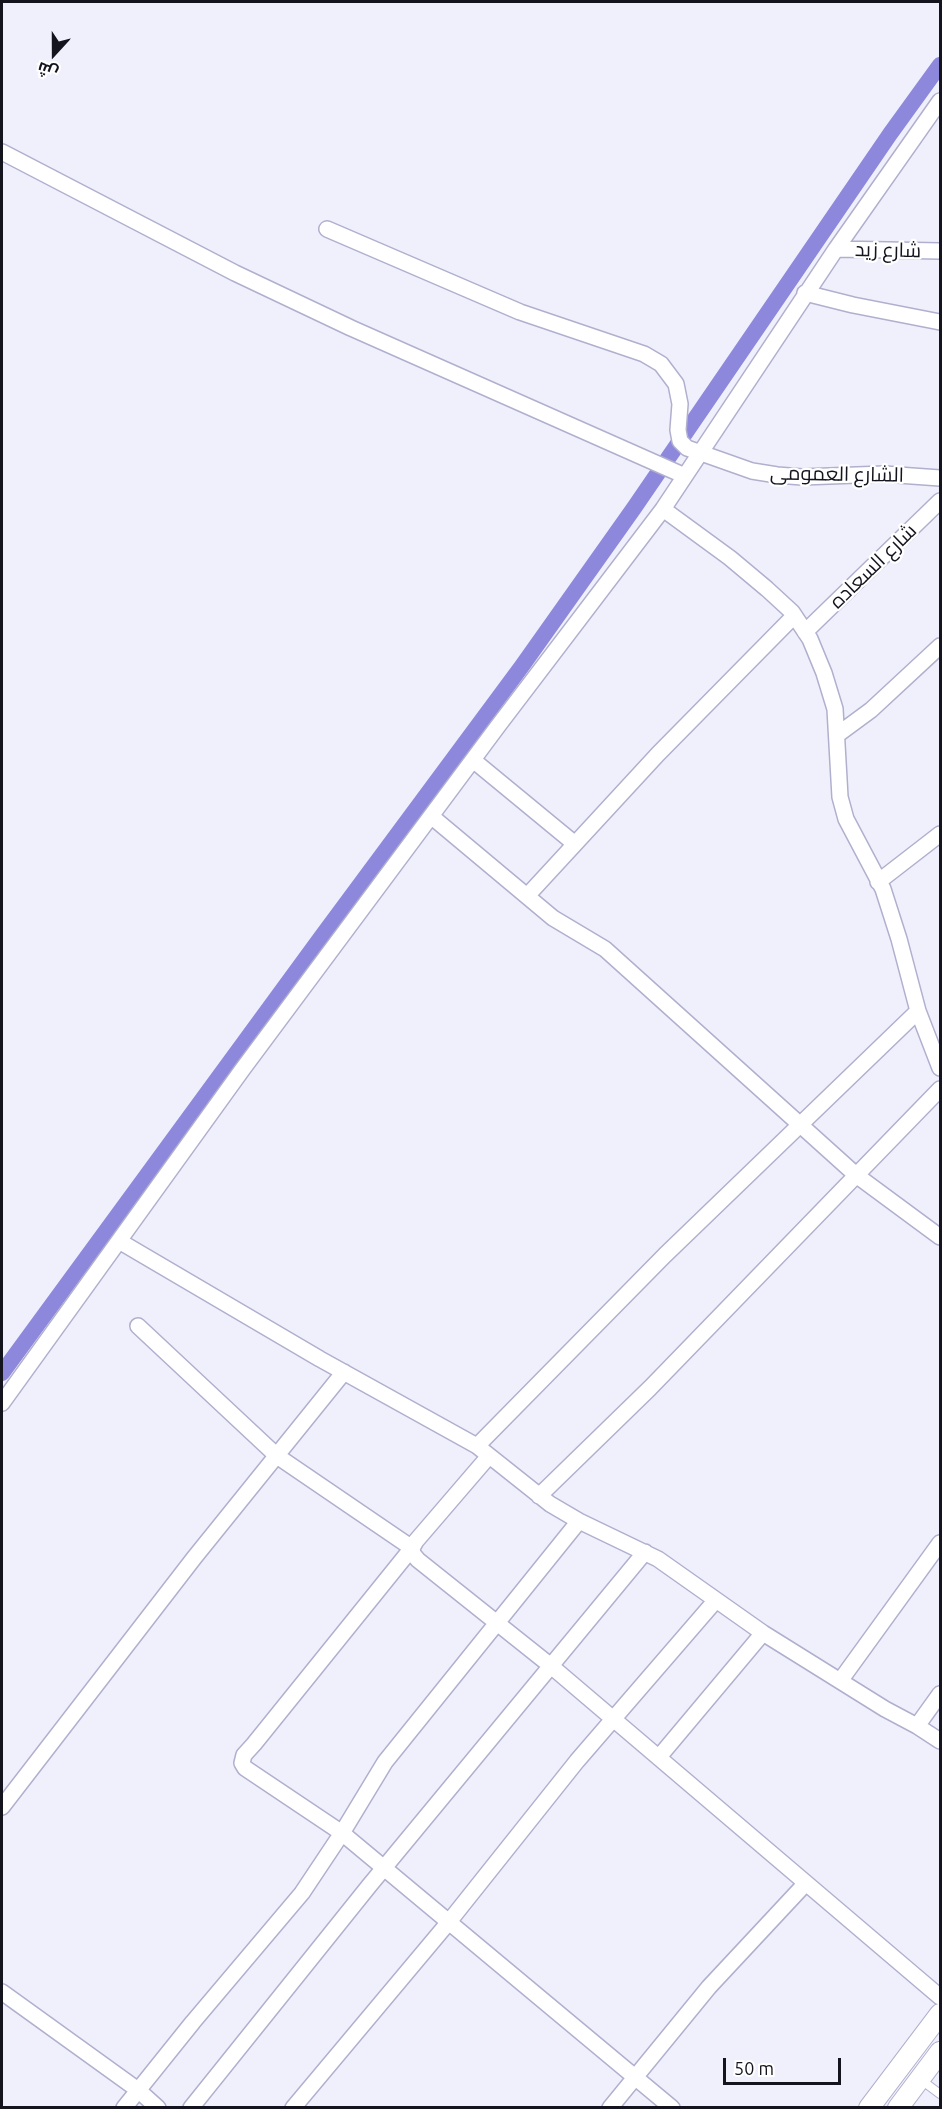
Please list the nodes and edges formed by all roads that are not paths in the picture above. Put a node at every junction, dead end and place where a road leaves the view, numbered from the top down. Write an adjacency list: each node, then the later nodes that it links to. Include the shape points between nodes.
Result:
1 (940, 101): 4 (street)
2 (2, 152): 9 (street, via 351,328)
3 (327, 229): 8 (street, via 520,312 645,354 661,364 676,384 681,441 687,448)
4 (836, 249): 5 (street, شارع زيد); 6 (street)
5 (940, 252)
6 (806, 293): 7 (street); 8 (street)
7 (940, 322)
8 (700, 452): 9 (street); 10 (street, الشارع العمومى, via 752,471 777,475)
9 (685, 476): 12 (street)
10 (940, 478)
11 (940, 501): 14 (street, شارع السعاده)
12 (663, 509): 13 (street, via 730,558); 17 (street)
13 (794, 616): 14 (street); 20 (street)
14 (805, 632): 16 (street, via 831,693)
15 (940, 646): 16 (street, via 871,710)
16 (837, 735): 21 (street, via 840,797 846,819)
17 (473, 760): 18 (street); 20 (street)
18 (431, 816): 22 (street); 29 (street)
19 (940, 834): 21 (street)
20 (575, 844): 22 (street)
21 (878, 882): 23 (street, via 899,939)
22 (527, 896): 26 (street, via 568,928 604,949)
23 (918, 1011): 24 (street); 26 (street)
24 (940, 1068)
25 (940, 1089): 27 (street)
26 (801, 1124): 27 (street); 33 (street, via 665,1255)
27 (856, 1175): 28 (street); 35 (street, via 650,1388)
28 (940, 1237)
29 (118, 1241): 31 (street); 32 (street)
30 (138, 1326): 34 (street)
31 (344, 1372): 33 (street); 34 (street)
32 (2, 1403)
33 (483, 1451): 35 (street); 38 (street)
34 (277, 1456): 38 (street); 50 (street)
35 (539, 1496): 36 (street)
36 (579, 1521): 39 (street); 41 (street)
37 (940, 1543): 44 (street)
38 (412, 1548): 41 (street, via 418,1560); 51 (street, via 244,1755 242,1763)
39 (645, 1552): 40 (street); 43 (street)
40 (716, 1600): 42 (street); 46 (street)
41 (495, 1624): 43 (street); 51 (street, via 385,1762)
42 (763, 1633): 44 (street); 49 (street)
43 (551, 1666): 46 (street); 52 (street)
44 (840, 1681): 47 (street)
45 (940, 1694): 47 (street)
46 (614, 1719): 49 (street); 54 (street)
47 (917, 1726): 48 (street)
48 (940, 1741)
49 (659, 1757): 53 (street)
50 (2, 1808)
51 (342, 1833): 52 (street); 62 (street, via 302,1893)
52 (384, 1869): 54 (street); 66 (street)
53 (806, 1883): 56 (street); 60 (street, via 709,1987)
54 (448, 1923): 60 (street); 67 (street)
55 (2, 1992): 62 (street)
56 (940, 1997)
57 (940, 2014): 58 (street)
58 (932, 2041): 70 (street)
59 (940, 2052): 61 (street)
60 (636, 2076): 68 (street); 69 (street)
61 (920, 2079): 63 (lane); 71 (street)
62 (138, 2090): 64 (street); 65 (street)
63 (940, 2094)
64 (124, 2108)
65 (158, 2108)
66 (190, 2108)
67 (293, 2108)
68 (610, 2108)
69 (672, 2108)
70 (869, 2108)
71 (898, 2108)

